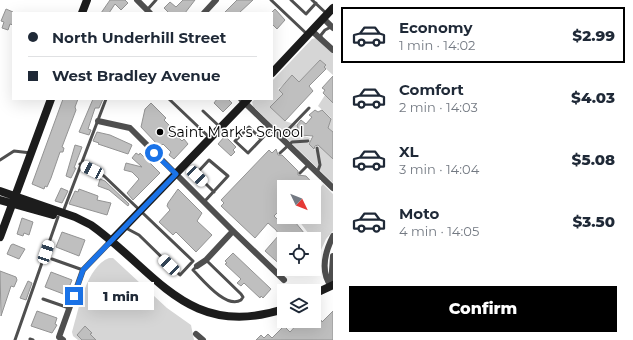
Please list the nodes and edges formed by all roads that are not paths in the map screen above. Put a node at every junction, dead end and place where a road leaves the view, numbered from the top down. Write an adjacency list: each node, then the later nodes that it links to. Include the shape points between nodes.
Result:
1 (87, 0): 10 (street)
2 (92, 0): 10 (street)
3 (137, 0): 11 (street)
4 (156, 0): 11 (lane)
5 (216, 0): 12 (street)
6 (271, 0): 15 (lane)
7 (291, 0): 9 (lane, via 306,14)
8 (312, 0): 9 (lane)
9 (316, 3): 13 (lane)
10 (83, 11)
11 (149, 12)
12 (205, 12)
13 (328, 13): 14 (street); 15 (street)
14 (332, 28): 16 (lane, via 320,35)
15 (310, 33): 16 (street); 18 (street)
16 (322, 40): 17 (street)
17 (333, 50)
18 (273, 72)
19 (51, 100): 35 (street)
20 (106, 100): 25 (lane)
21 (170, 100): 28 (lane)
22 (244, 100): 26 (street); 27 (street)
23 (308, 108): 29 (lane)
24 (203, 111): 26 (lane)
25 (98, 121): 37 (lane); 41 (street, via 130,128)
26 (220, 127): 28 (street)
27 (271, 129): 29 (street); 30 (lane)
28 (210, 138): 41 (street)
29 (280, 138): 32 (street)
30 (261, 139): 30 (lane, via 248,153 235,141 249,128)
31 (308, 141): 32 (lane)
32 (288, 145): 34 (lane); 38 (street)
33 (317, 148): 40 (lane, via 320,164)
34 (280, 153)
35 (31, 154): 36 (lane, via 14,151 7,153); 45 (street)
36 (0, 160)
37 (80, 164): 49 (lane, via 104,176); 50 (lane)
38 (308, 165): 39 (lane); 40 (street)
39 (300, 173)
40 (317, 173): 42 (street)
41 (176, 174): 47 (street); 49 (street)
42 (332, 186)
43 (0, 191): 45 (street)
44 (214, 192): 44 (lane, via 228,176 209,160 196,174); 47 (lane)
45 (15, 196): 48 (street); 50 (street)
46 (0, 200): 48 (street)
47 (204, 202): 52 (street)
48 (12, 204): 50 (street); 53 (street)
49 (140, 210): 51 (street); 51 (lane, via 193,261 189,266 180,275 139,235)
50 (60, 215): 55 (street, via 85,222); 69 (lane)
51 (124, 227): 55 (street)
52 (233, 231): 58 (street); 61 (street)
53 (0, 235)
54 (333, 236): 62 (street, via 324,265 326,279)
55 (110, 242): 60 (street); 66 (street, via 171,299 194,314 233,322 258,319)
56 (333, 256): 62 (street)
57 (52, 259): 60 (lane)
58 (206, 260): 59 (street); 59 (lane, via 241,294 241,300 228,302 224,299 193,270)
59 (197, 266)
60 (83, 270): 65 (street)
61 (284, 280)
62 (332, 287): 63 (street)
63 (321, 291)
64 (43, 299): 65 (lane)
65 (70, 308): 68 (street)
66 (277, 312)
67 (196, 334): 70 (street)
68 (60, 339)
69 (15, 340)
70 (203, 340)

